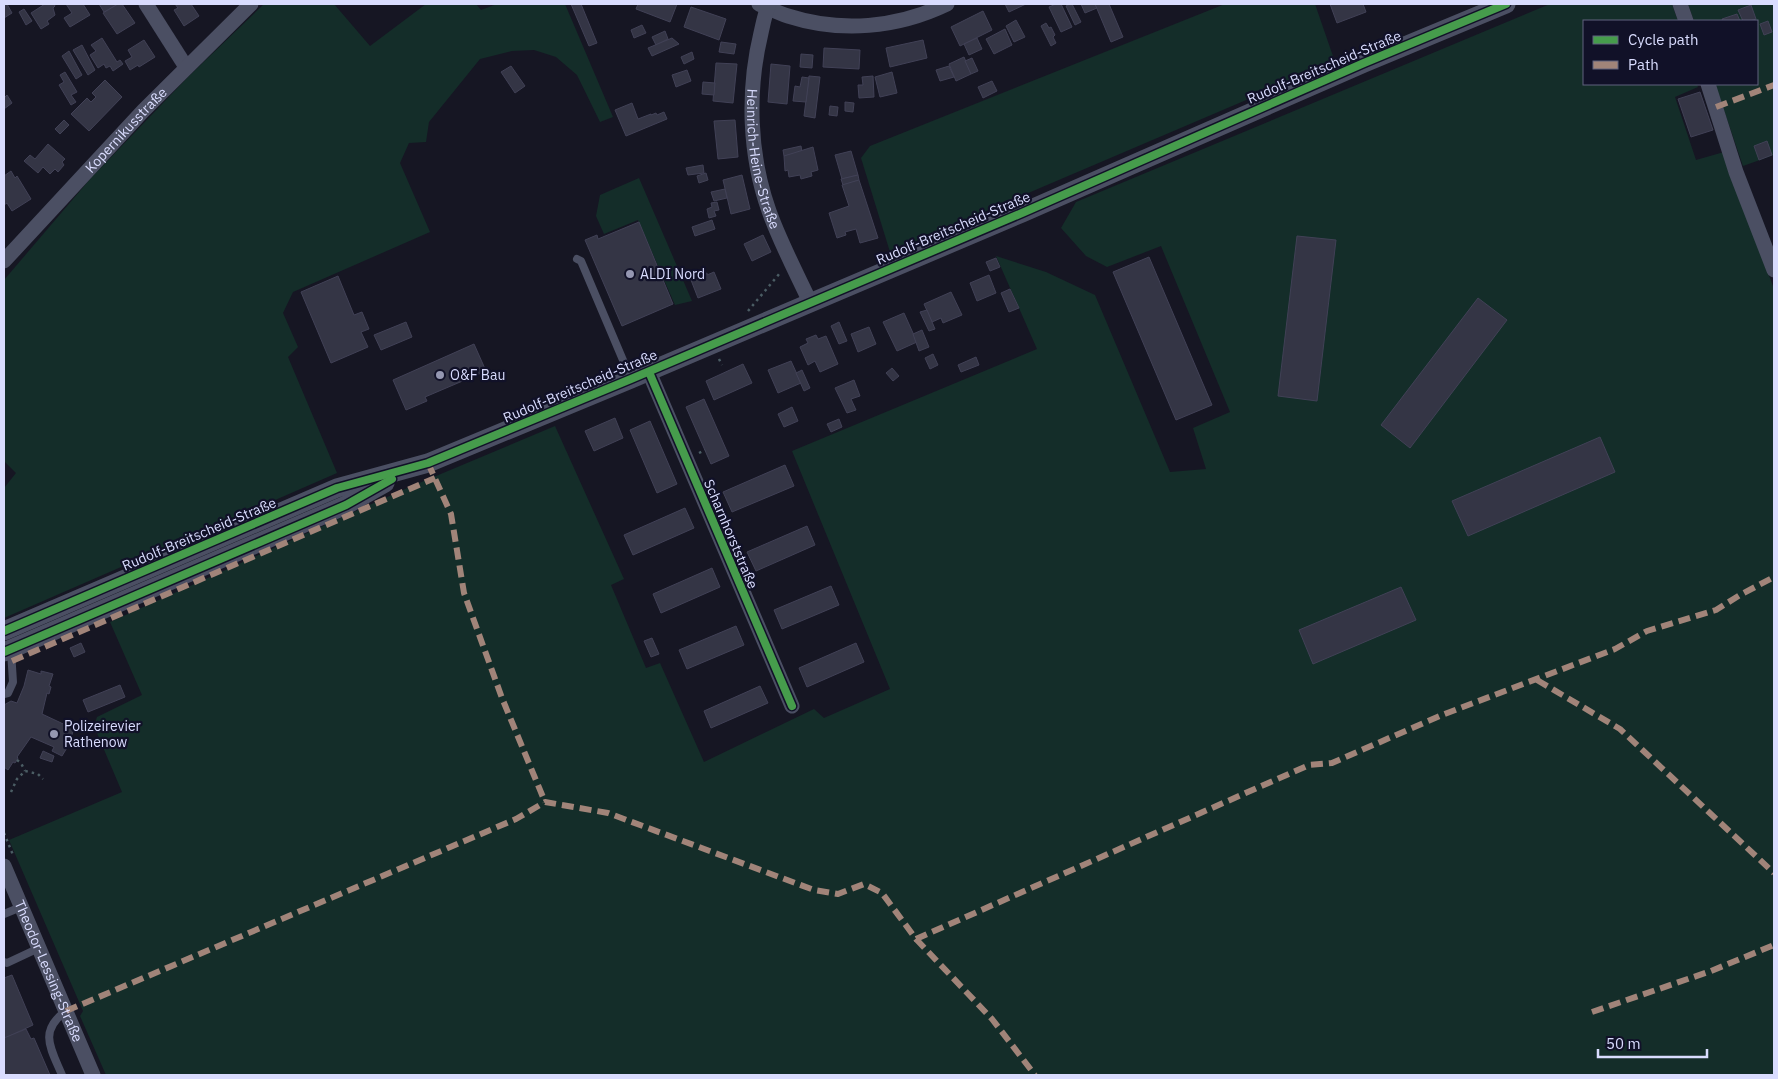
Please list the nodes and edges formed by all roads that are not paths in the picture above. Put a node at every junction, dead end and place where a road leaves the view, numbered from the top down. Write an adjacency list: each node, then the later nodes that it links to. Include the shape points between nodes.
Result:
1 (146, 4): 8 (street)
2 (251, 4): 8 (street, Kopernikusstraße)
3 (947, 4): 6 (street, via 920,15 861,27 820,24 787,16)
4 (1506, 4): 13 (street, Rudolf-Breitscheid-Straße)
5 (1680, 4): 7 (street)
6 (765, 5): 13 (street, Heinrich-Heine-Straße, via 752,85 756,160 769,211)
7 (1686, 20)
8 (186, 66): 10 (street, Kopernikusstraße)
9 (1708, 85): 12 (street, via 1736,172)
10 (5, 255)
11 (577, 259): 15 (lane)
12 (1773, 263)
13 (810, 302): 14 (street, Rudolf-Breitscheid-Straße)
14 (648, 372): 15 (street, Rudolf-Breitscheid-Straße); 20 (street, Scharnhorststraße)
15 (631, 379): 16 (street, Rudolf-Breitscheid-Straße)
16 (407, 470): 17 (street, Rudolf-Breitscheid-Straße, via 337,488); 18 (street, Rudolf-Breitscheid-Straße, via 346,505)
17 (4, 631)
18 (7, 650): 19 (lane, via 13,682 8,693)
19 (4, 694)
20 (792, 706)
21 (4, 866): 22 (street, Theodor-Lessing-Straße)
22 (21, 907): 23 (lane); 24 (street, Theodor-Lessing-Straße)
23 (4, 914)
24 (39, 948): 25 (lane); 26 (street, Theodor-Lessing-Straße)
25 (4, 962)
26 (66, 1012): 27 (lane, via 54,1020 48,1043); 28 (street, Theodor-Lessing-Straße)
27 (62, 1075)
28 (93, 1075)

